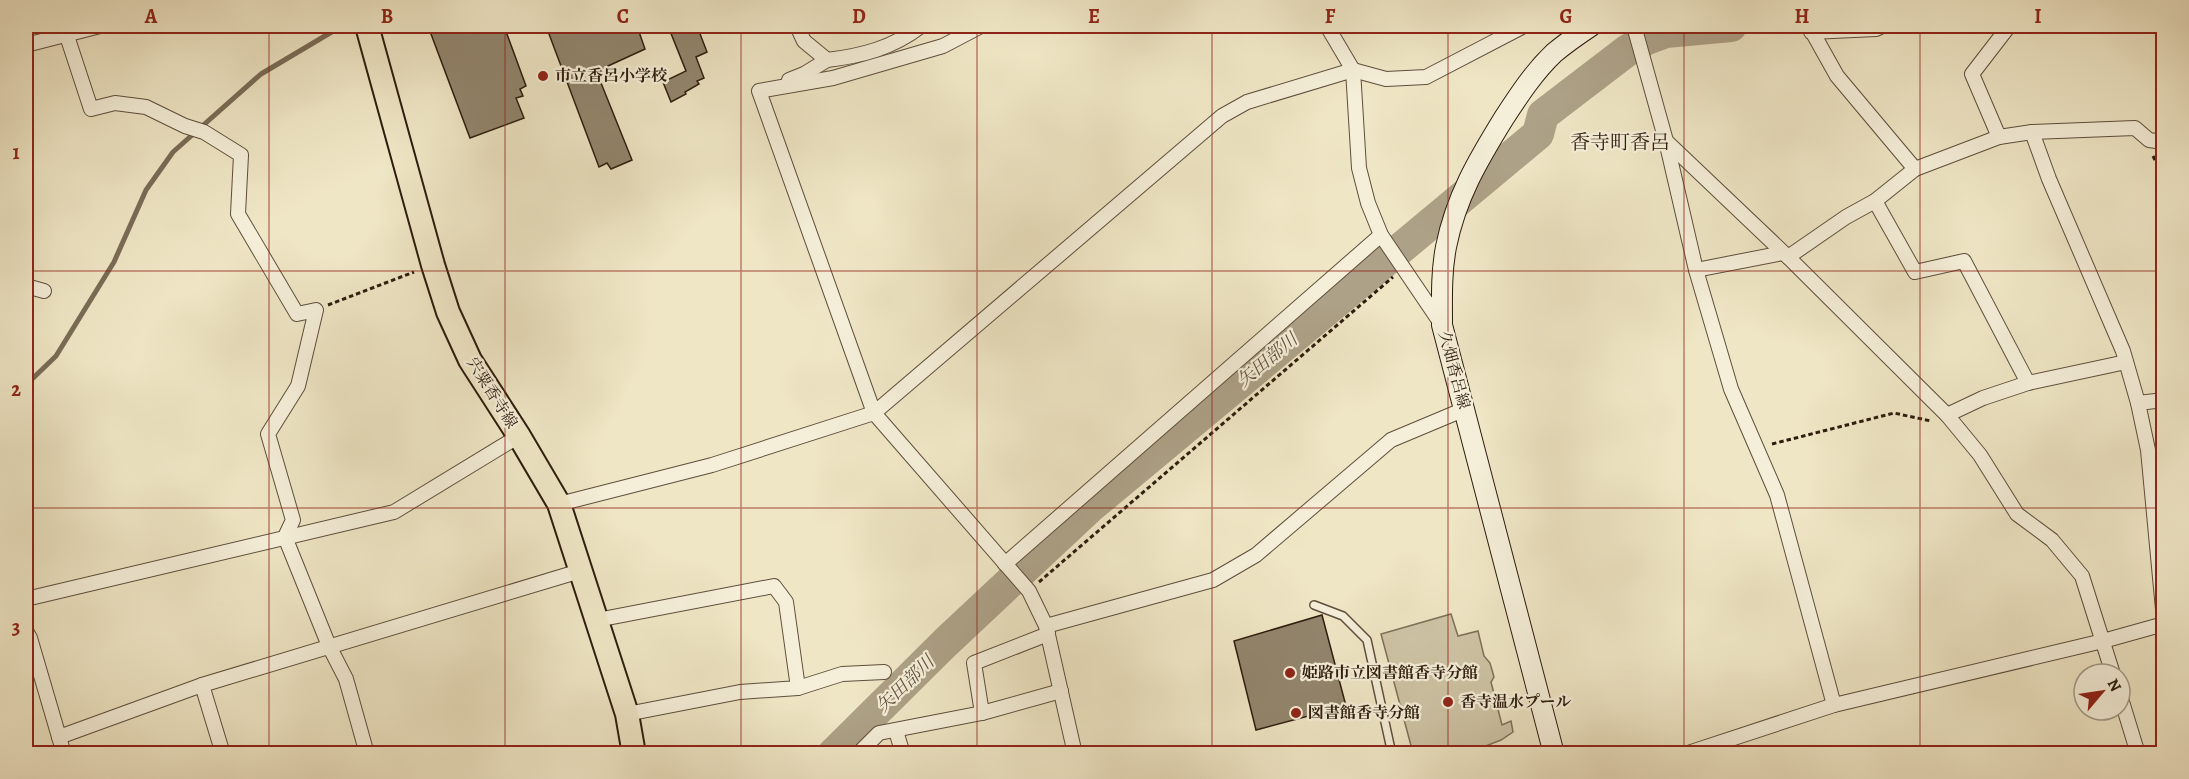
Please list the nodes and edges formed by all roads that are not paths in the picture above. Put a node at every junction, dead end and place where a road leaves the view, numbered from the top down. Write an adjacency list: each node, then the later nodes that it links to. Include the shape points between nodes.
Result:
1 (100, 26): 12 (street)
2 (367, 26): 37 (main road, 宍粟香寺線, via 448,312 470,360)
3 (796, 26): 15 (street, via 804,41)
4 (921, 26): 15 (street, via 879,50)
5 (981, 26): 17 (street, via 943,46 832,78)
6 (1327, 26): 16 (street)
7 (1524, 26): 16 (street, via 1426,77 1386,79)
8 (1591, 26): 29 (main road, 久畑香呂線, via 1537,72 1475,165 1446,247)
9 (1882, 26): 11 (street)
10 (2009, 26): 19 (street, via 1972,74)
11 (1810, 28): 22 (street, via 1837,76)
12 (72, 30): 14 (street); 39 (street, via 92,108 115,104 146,107 204,132 241,155 238,214 297,314 316,310 298,386 268,434 293,520)
13 (1635, 30): 20 (street)
14 (26, 45)
15 (827, 60): 17 (street, via 804,74)
16 (1353, 70): 24 (street, via 1359,168); 35 (street, via 1247,102 1222,116)
17 (759, 91): 35 (street)
18 (2032, 132): 19 (street); 21 (street, via 2135,128 2149,140); 30 (street)
19 (1999, 137): 22 (street)
20 (1666, 141): 25 (street); 26 (street)
21 (2163, 142)
22 (1915, 168): 23 (street)
23 (1875, 201): 25 (street); 31 (street, via 1915,273 1964,261)
24 (1382, 235): 29 (street); 40 (street)
25 (1785, 255): 26 (street); 36 (street)
26 (1696, 270): 55 (street, via 1731,390 1777,495)
27 (26, 286): 28 (street)
28 (44, 291)
29 (1442, 325): 34 (main road, 久畑香呂線)
30 (2126, 362): 31 (street); 33 (street)
31 (2028, 383): 36 (street)
32 (2163, 400): 33 (street)
33 (2138, 403): 45 (street, via 2148,450)
34 (1465, 409): 46 (street, via 1391,440 1256,555 1213,580); 69 (main road, 久畑香呂線)
35 (874, 413): 38 (street, via 712,465); 40 (street)
36 (1947, 415): 48 (street, via 1980,455 2017,514 2052,540 2082,576)
37 (519, 436): 38 (main road, 宍粟香寺線); 39 (street, via 394,512)
38 (559, 504): 41 (main road, 宍粟香寺線)
39 (285, 537): 42 (street); 49 (street)
40 (1005, 564): 46 (street, via 1029,591)
41 (580, 571): 44 (main road, 宍粟香寺線); 49 (street)
42 (26, 599)
43 (1314, 605): 68 (lane, via 1343,616 1367,640)
44 (597, 620): 53 (street, via 774,586 786,602); 57 (main road, 宍粟香寺線)
45 (2163, 622): 48 (street)
46 (1047, 630): 54 (street); 56 (street, via 974,663)
47 (26, 631): 60 (street)
48 (2103, 641): 50 (street); 55 (street)
49 (329, 646): 52 (street); 63 (street, via 346,679)
50 (2109, 662)
51 (885, 672): 53 (street, via 842,674)
52 (202, 685): 60 (street); 62 (street)
53 (798, 688): 57 (street, via 740,692)
54 (1061, 691): 56 (street); 67 (street)
55 (1834, 705): 70 (street)
56 (982, 713): 59 (street)
57 (627, 714): 64 (main road, 宍粟香寺線)
58 (2129, 722): 71 (street)
59 (896, 731): 65 (street, via 879,733); 66 (street)
60 (59, 736): 61 (street)
61 (64, 753)
62 (223, 753)
63 (367, 753)
64 (631, 753)
65 (860, 753)
66 (903, 753)
67 (1076, 753)
68 (1392, 753)
69 (1554, 753)
70 (1685, 753)
71 (2139, 753)

